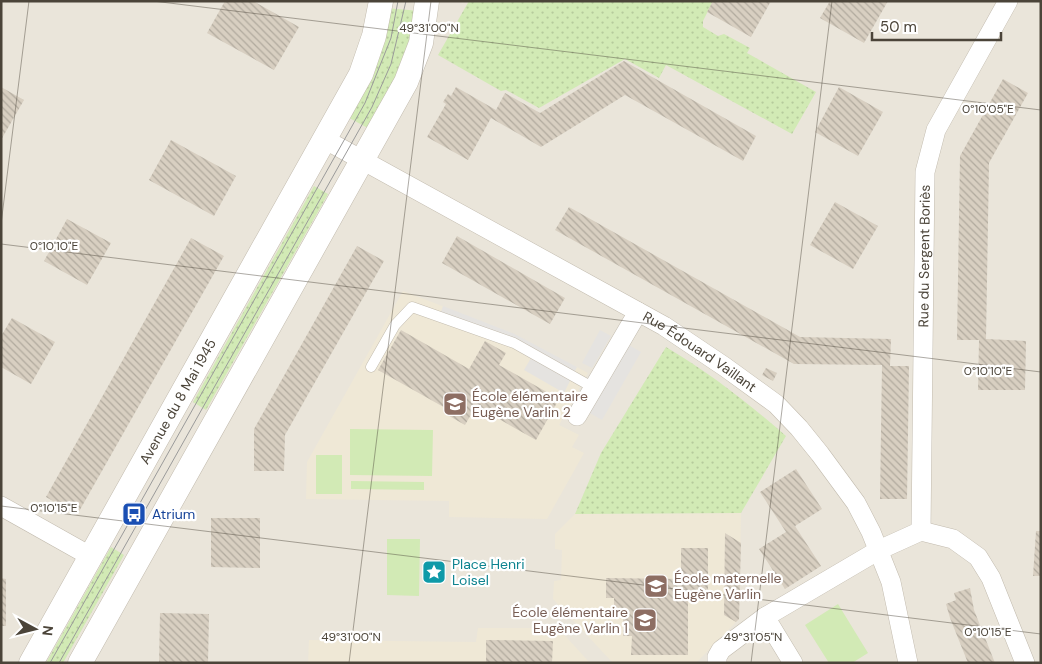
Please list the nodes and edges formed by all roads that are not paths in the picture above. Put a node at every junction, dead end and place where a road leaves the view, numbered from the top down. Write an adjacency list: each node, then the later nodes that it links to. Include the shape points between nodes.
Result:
1 (381, 1): 4 (street, Avenue du 8 Mai 1945, via 361,74)
2 (427, 1): 5 (street, via 421,43 406,82)
3 (1008, 1): 11 (street, Rue du Sergent Boriès, via 936,130 925,172)
4 (324, 139): 5 (street); 13 (street, Avenue du 8 Mai 1945)
5 (362, 160): 6 (street, Rue Édouard Vaillant); 16 (street)
6 (638, 312): 8 (street); 12 (street, Rue Édouard Vaillant, via 776,404 799,428 856,503)
7 (371, 366): 8 (lane, via 395,325 412,306 514,343)
8 (594, 388): 9 (street)
9 (577, 416)
10 (1, 506): 13 (street)
11 (921, 531): 12 (street); 20 (street, via 953,539 978,557 991,578)
12 (879, 550): 14 (street); 19 (street, Rue Édouard Vaillant, via 891,582)
13 (90, 556): 15 (street, Avenue du 8 Mai 1945)
14 (765, 617): 17 (street, via 721,650); 18 (street)
15 (31, 663)
16 (80, 663)
17 (717, 663)
18 (793, 663)
19 (908, 663)
20 (1025, 663)

